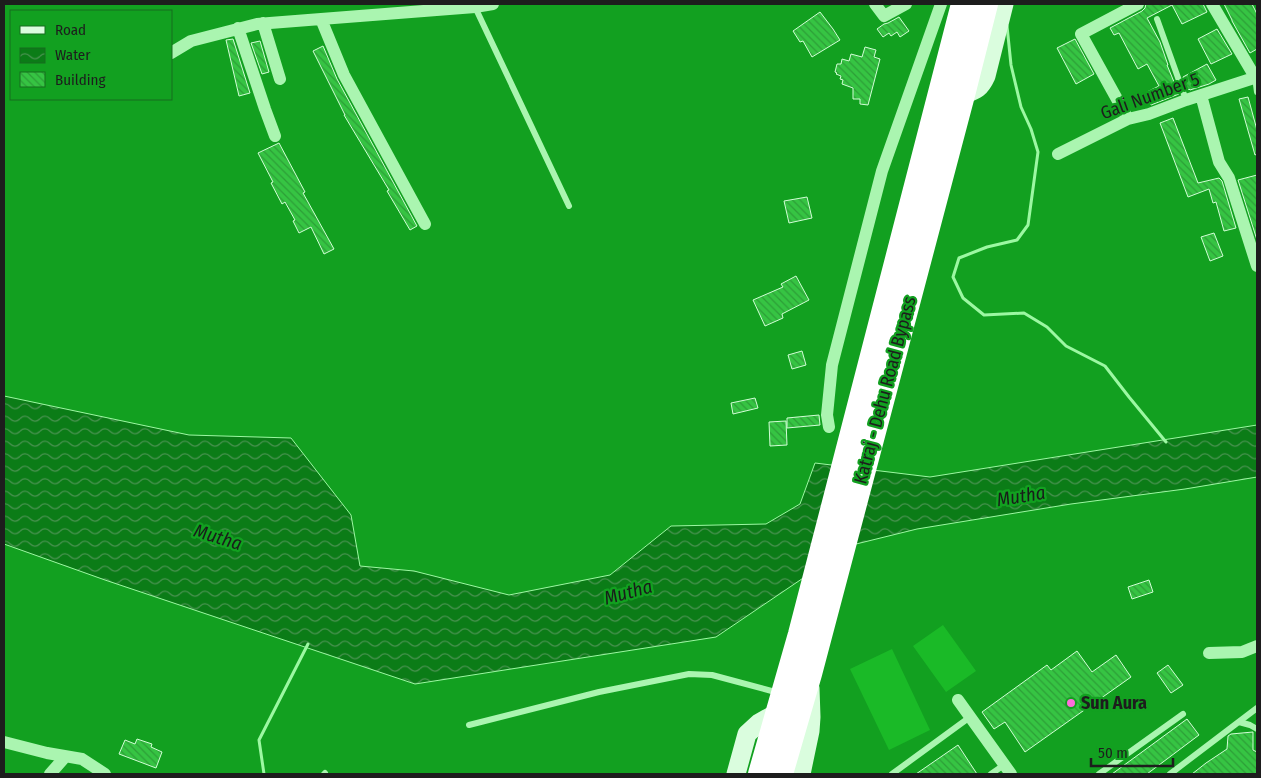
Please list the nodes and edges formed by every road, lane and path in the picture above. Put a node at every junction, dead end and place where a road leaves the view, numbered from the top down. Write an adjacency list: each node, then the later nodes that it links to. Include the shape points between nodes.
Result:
1 (493, 4): 10 (street)
2 (876, 4): 3 (street, via 884,16)
3 (906, 4)
4 (941, 4): 29 (street, via 879,180 832,365 827,416)
5 (963, 4): 28 (highway, Katraj - Dehu Road Bypass)
6 (986, 4): 19 (highway, Katraj - Dehu Road Bypass)
7 (1004, 4): 19 (street, via 982,85)
8 (1138, 4): 22 (street, via 1081,34)
9 (1212, 4): 16 (street)
10 (475, 8): 11 (street); 25 (lane)
11 (321, 19): 13 (street); 26 (street, via 344,75)
12 (1158, 19): 21 (lane)
13 (262, 23): 14 (street); 17 (street)
14 (238, 28): 15 (street, via 191,41); 23 (street)
15 (172, 52)
16 (1256, 77): 18 (lane); 20 (street, Gali Number 5)
17 (280, 79)
18 (1257, 92)
19 (963, 95): 28 (highway, Katraj - Dehu Road Bypass)
20 (1201, 95): 21 (street, Gali Number 5); 27 (street, via 1219,162 1229,178)
21 (1186, 100): 22 (street, Gali Number 5)
22 (1128, 119): 24 (street, Gali Number 5)
23 (275, 136)
24 (1058, 154)
25 (569, 206)
26 (425, 224)
27 (1257, 266)
28 (876, 382): 30 (highway, Katraj - Dehu Road Bypass)
29 (829, 427)
30 (810, 636): 33 (highway, Katraj - Dehu Road Bypass); 35 (highway, Katraj - Dehu Road Bypass)
31 (1257, 646): 32 (street, via 1242,652)
32 (1209, 653)
33 (810, 674): 49 (highway, Katraj - Dehu Road Bypass); 50 (street, via 810,731)
34 (958, 700): 38 (street)
35 (780, 703): 40 (lane, via 712,675 689,674); 47 (street, via 747,734); 48 (highway, Katraj - Dehu Road Bypass)
36 (1257, 708): 39 (lane)
37 (1183, 714): 53 (lane)
38 (970, 717): 44 (street); 51 (lane)
39 (1239, 722): 41 (lane); 54 (lane)
40 (469, 724)
41 (1257, 729)
42 (4, 742): 43 (street)
43 (66, 757): 45 (street); 46 (street, via 82,759)
44 (1008, 769): 52 (lane)
45 (50, 774)
46 (105, 774)
47 (736, 774)
48 (760, 774)
49 (781, 774)
50 (801, 774)
51 (892, 774)
52 (991, 774)
53 (1100, 774)
54 (1170, 774)

